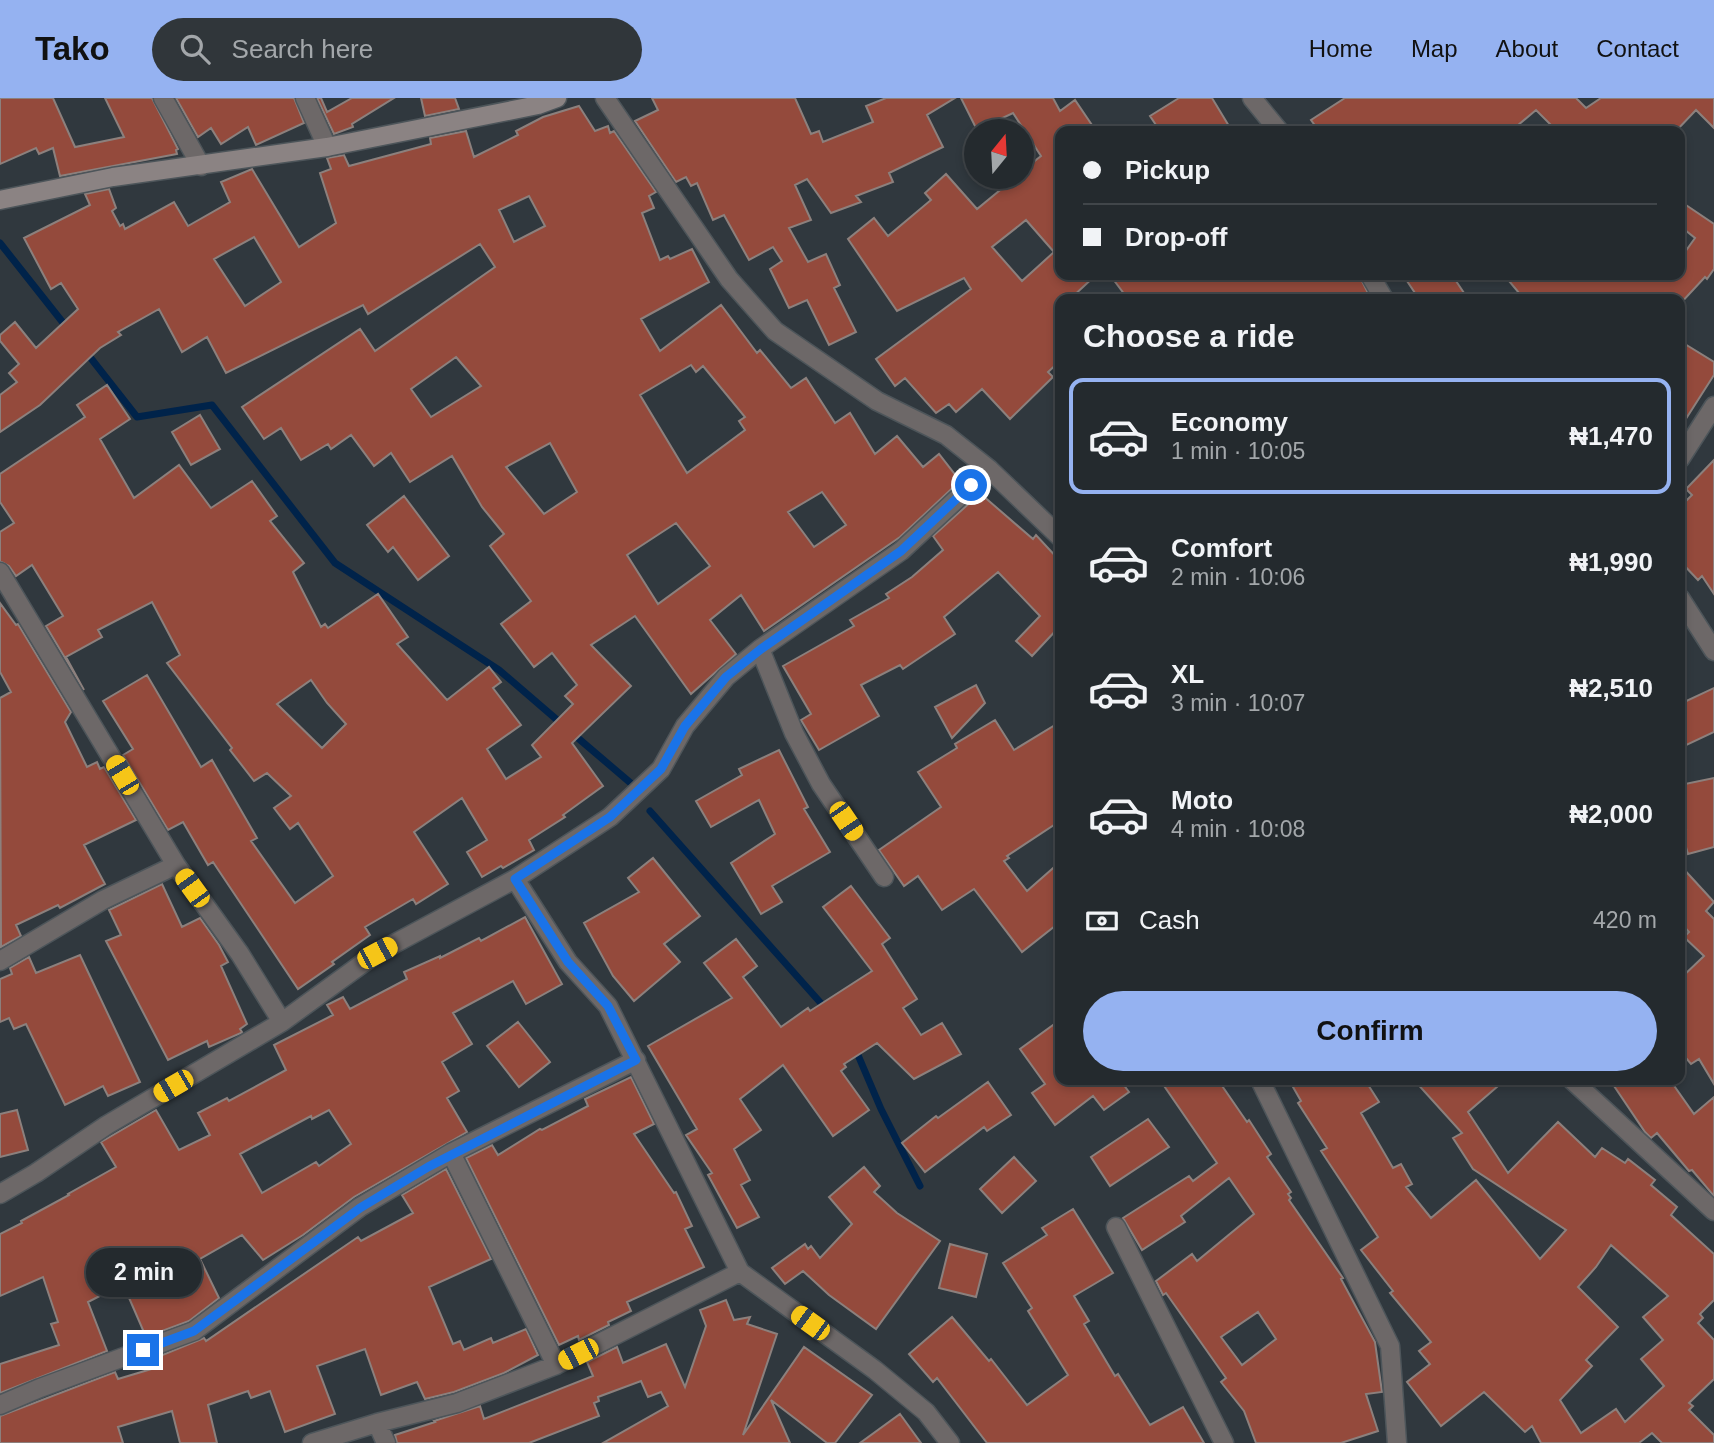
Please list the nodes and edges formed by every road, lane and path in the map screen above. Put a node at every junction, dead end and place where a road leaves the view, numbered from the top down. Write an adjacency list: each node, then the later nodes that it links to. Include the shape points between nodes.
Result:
1 (163, 98): 8 (street)
2 (304, 98): 7 (street)
3 (557, 98): 7 (street)
4 (605, 98): 12 (street, via 729,279 775,331 877,401 946,435)
5 (1252, 98): 6 (street)
6 (1275, 126)
7 (327, 147): 8 (street)
8 (201, 166): 9 (street, via 113,177)
9 (0, 200)
10 (1714, 406): 11 (street)
11 (1685, 451)
12 (989, 469): 13 (street); 16 (street, via 901,551)
13 (1055, 532)
14 (0, 572): 18 (street)
15 (1685, 606): 17 (street)
16 (761, 649): 19 (street, via 794,733 821,784); 20 (street, via 726,677 685,726 661,769 635,795 610,817)
17 (1714, 650)
18 (176, 865): 21 (street, via 103,900); 22 (street)
19 (884, 877)
20 (515, 879): 22 (street, via 377,953); 23 (street, via 568,962 608,1006)
21 (0, 961)
22 (282, 1022): 27 (street)
23 (636, 1060): 26 (street); 30 (street)
24 (1262, 1085): 38 (street, via 1390,1346)
25 (1577, 1085): 28 (street)
26 (451, 1153): 31 (street); 32 (street, via 360,1208 194,1331)
27 (0, 1194)
28 (1714, 1211)
29 (1116, 1227): 37 (street)
30 (740, 1272): 31 (street); 36 (street, via 875,1370 926,1412)
31 (556, 1365): 33 (street, via 457,1403)
32 (0, 1405)
33 (377, 1423): 34 (street); 35 (street)
34 (312, 1443)
35 (386, 1443)
36 (950, 1443)
37 (1224, 1443)
38 (1397, 1443)

